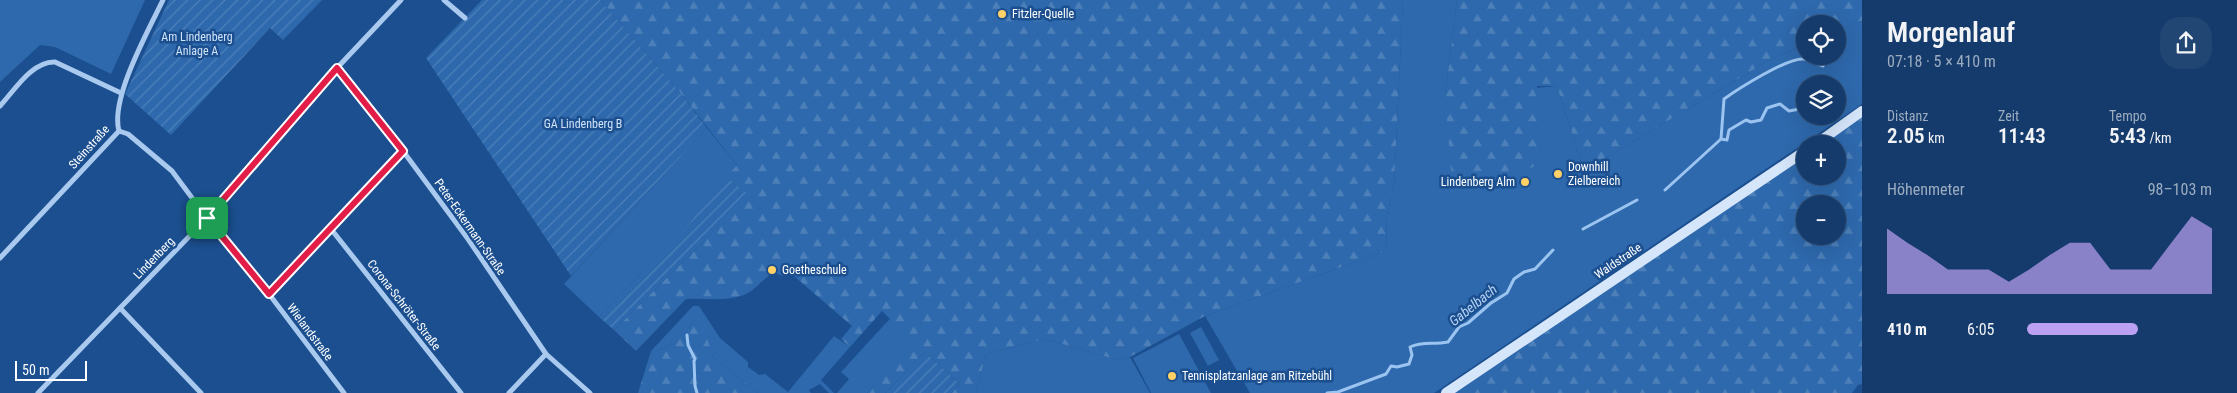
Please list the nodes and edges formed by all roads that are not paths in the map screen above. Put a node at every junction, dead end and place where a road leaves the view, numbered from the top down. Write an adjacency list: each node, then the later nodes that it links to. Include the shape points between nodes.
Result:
1 (163, 0): 6 (street, Steinstraße)
2 (401, 0): 5 (street, Lindenberg)
3 (444, 0): 4 (street)
4 (465, 18)
5 (337, 68): 11 (street, Peter-Eckermann-Straße); 13 (street, Lindenberg)
6 (121, 94): 7 (street, via 55,62 47,62 35,68); 9 (street, Steinstraße, via 116,122)
7 (0, 106)
8 (1862, 111): 10 (street)
9 (119, 131): 13 (street, Wielandstraße, via 128,134 172,170); 15 (street, Steinstraße)
10 (1829, 135)
11 (403, 151): 14 (street); 18 (street, Peter-Eckermann-Straße)
12 (1796, 157): 25 (street, Waldstraße)
13 (207, 218): 16 (street, Wielandstraße); 17 (street, Lindenberg)
14 (331, 229): 16 (street); 22 (street, Corona-Schröter-Straße)
15 (0, 258)
16 (269, 294): 21 (street, Wielandstraße)
17 (120, 308): 19 (street, Lindenberg); 20 (street)
18 (546, 354): 23 (street); 24 (street, Peter-Eckermann-Straße)
19 (38, 393)
20 (201, 393)
21 (344, 393)
22 (461, 393)
23 (509, 393)
24 (590, 393)
25 (1446, 393)

